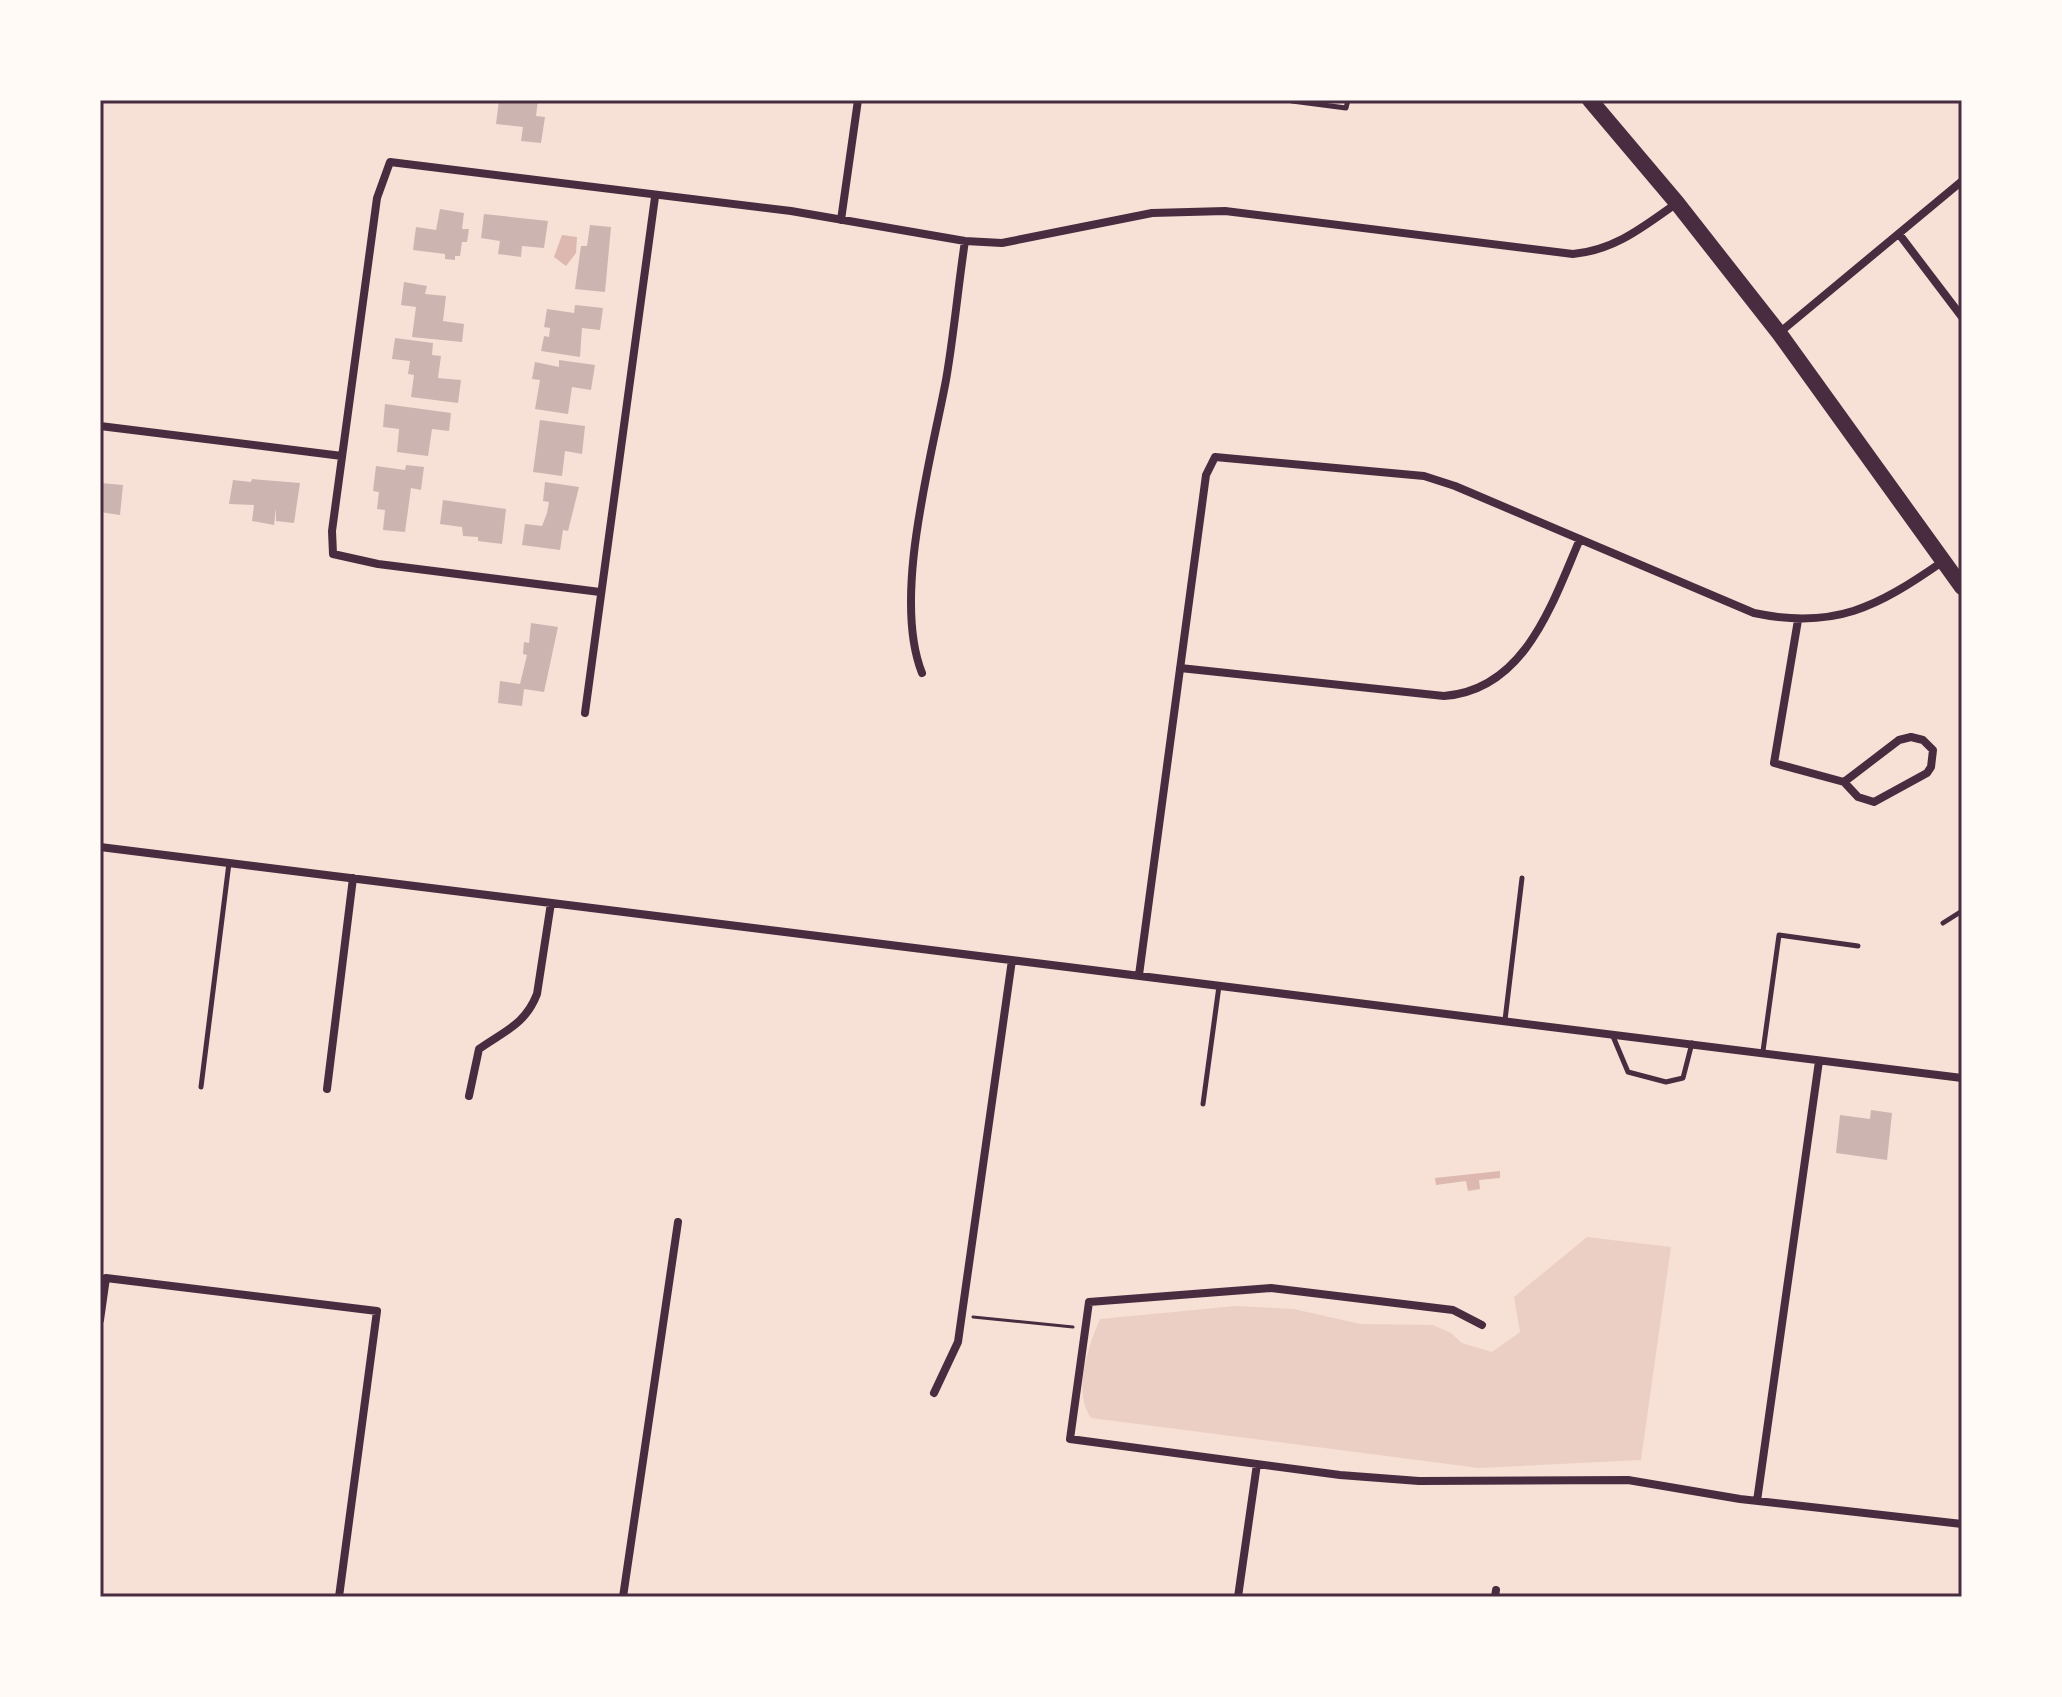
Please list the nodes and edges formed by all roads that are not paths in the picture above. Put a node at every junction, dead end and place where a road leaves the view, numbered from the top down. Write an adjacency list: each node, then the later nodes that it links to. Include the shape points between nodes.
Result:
1 (858, 100): 8 (street)
2 (1348, 100): 4 (lane, via 1346,108)
3 (1590, 100): 7 (main road)
4 (1292, 101)
5 (1962, 181): 9 (street)
6 (655, 197): 8 (street); 14 (street, via 390,162 377,198); 18 (street)
7 (1677, 203): 10 (street, via 1629,238 1602,250 1573,254 1189,210 1002,243); 12 (main road)
8 (841, 220): 10 (street)
9 (1899, 234): 11 (street); 12 (street)
10 (965, 241): 21 (street, via 910,602 912,645)
11 (1962, 317)
12 (1779, 333): 16 (main road)
13 (100, 426): 14 (street)
14 (342, 456): 18 (street, via 333,554)
15 (1580, 539): 19 (street, via 1754,613); 20 (street, via 1521,656 1503,675 1469,692 1444,696); 20 (street, via 1424,476 1215,457 1206,475)
16 (1942, 562): 17 (main road); 19 (street, via 1869,608)
17 (1962, 587)
18 (600, 592): 22 (street)
19 (1798, 620): 23 (street, via 1774,763)
20 (1180, 668): 33 (street)
21 (922, 673)
22 (585, 713)
23 (1844, 782): 23 (street, via 1899,740 1923,740 1933,750 1927,773 1874,802 1858,797)
24 (100, 847): 25 (street)
25 (229, 863): 26 (street); 41 (lane)
26 (353, 878): 28 (street); 42 (street)
27 (1522, 878): 35 (lane)
28 (551, 903): 32 (street); 43 (street, via 532,1008 520,1024 479,1049)
29 (1962, 911): 30 (lane)
30 (1943, 923)
31 (1858, 946): 38 (lane, via 1779,935)
32 (1012, 960): 33 (street); 48 (street, via 962,1316 954,1356)
33 (1139, 975): 34 (street)
34 (1219, 985): 35 (street); 44 (lane)
35 (1505, 1020): 36 (street)
36 (1612, 1033): 37 (street); 37 (lane, via 1628,1072 1666,1082 1683,1078)
37 (1692, 1043): 38 (street)
38 (1763, 1051): 39 (street)
39 (1819, 1061): 40 (street); 50 (street)
40 (1962, 1078)
41 (201, 1087)
42 (327, 1089)
43 (469, 1096)
44 (1203, 1104)
45 (678, 1222): 53 (street)
46 (100, 1320): 52 (street, via 106,1278 377,1311)
47 (1482, 1325): 49 (street, via 1453,1310 1259,1288 1089,1302 1070,1439)
48 (934, 1393)
49 (1257, 1464): 50 (street, via 1419,1481 1628,1480); 54 (street)
50 (1757, 1501): 51 (street)
51 (1962, 1524)
52 (339, 1597)
53 (623, 1597)
54 (1238, 1597)

